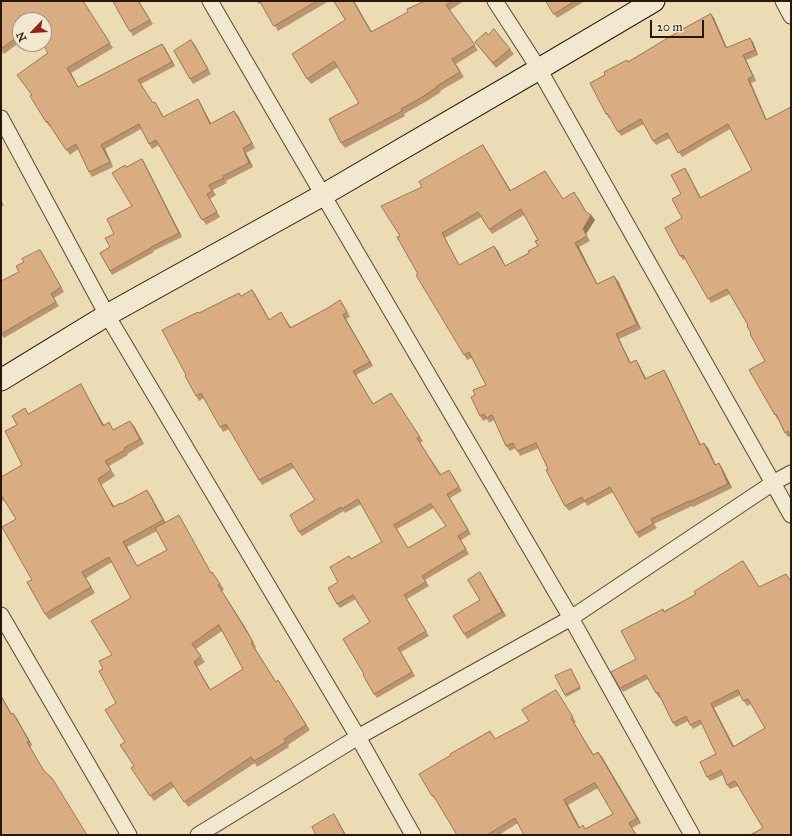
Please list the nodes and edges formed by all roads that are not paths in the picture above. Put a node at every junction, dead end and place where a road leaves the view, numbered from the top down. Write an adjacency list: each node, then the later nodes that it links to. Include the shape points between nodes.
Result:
1 (210, 1): 8 (street)
2 (495, 1): 6 (street)
3 (654, 1): 6 (main road)
4 (783, 1): 5 (street)
5 (791, 16)
6 (540, 69): 8 (main road); 12 (street)
7 (1, 118): 9 (street)
8 (323, 195): 9 (main road); 15 (street)
9 (107, 315): 10 (main road); 16 (street)
10 (1, 380)
11 (791, 473): 12 (street)
12 (773, 483): 13 (street); 15 (street)
13 (791, 514)
14 (1, 615): 17 (street)
15 (571, 618): 16 (street); 20 (street)
16 (358, 737): 18 (street); 19 (street)
17 (129, 835)
18 (198, 835)
19 (413, 835)
20 (692, 835)

